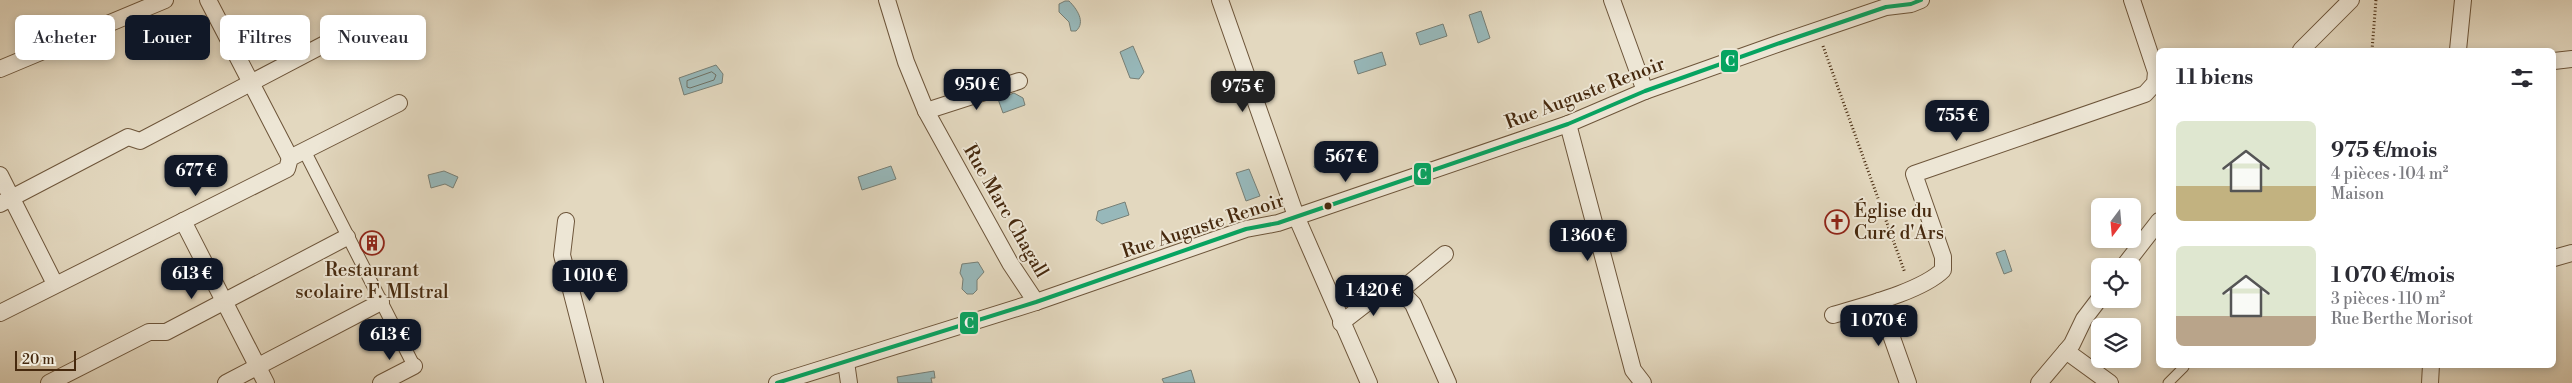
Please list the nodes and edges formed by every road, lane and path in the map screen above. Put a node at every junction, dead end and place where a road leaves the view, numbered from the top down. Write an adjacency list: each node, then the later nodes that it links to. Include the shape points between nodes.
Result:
1 (165, 0): 18 (street)
2 (208, 0): 20 (street)
3 (887, 0): 23 (street, Rue Marc Chagall, via 906,62)
4 (1220, 0): 28 (street)
5 (1612, 0): 21 (street)
6 (1921, 0): 11 (street, Rue Auguste Renoir, via 1886,7)
7 (2132, 0): 38 (street, via 2156,72 2155,83 2145,94 1914,174 1944,257 1943,270 1935,278)
8 (2351, 0): 13 (street)
9 (2376, 0): 14 (path)
10 (2462, 0): 15 (street)
11 (1817, 31): 21 (street, Rue Auguste Renoir); 38 (path)
12 (320, 47): 20 (street)
13 (2302, 48)
14 (2372, 48)
15 (2458, 48)
16 (2572, 59): 17 (street)
17 (2556, 61)
18 (0, 69)
19 (1018, 80): 23 (street)
20 (252, 81): 25 (street); 27 (street, via 140,141 128,138)
21 (1645, 91): 24 (street, Rue Auguste Renoir)
22 (399, 103): 25 (street)
23 (926, 111): 43 (street, Rue Marc Chagall, via 1010,263)
24 (1568, 124): 28 (street, Rue Auguste Renoir); 63 (street, via 1633,370)
25 (298, 155): 29 (street, via 287,169); 32 (street)
26 (0, 175): 27 (street)
27 (5, 201): 37 (street)
28 (1296, 216): 43 (street, Rue Auguste Renoir, via 1225,236); 47 (street)
29 (183, 221): 37 (street); 41 (street)
30 (566, 222): 58 (street, via 562,255)
31 (2156, 225): 36 (street)
32 (347, 237): 41 (street); 42 (street)
33 (2572, 253): 35 (street)
34 (1445, 254): 39 (street)
35 (2556, 257)
36 (2130, 258)
37 (55, 284): 45 (street)
38 (1910, 288): 40 (street)
39 (1400, 291): 47 (street, via 1381,292); 62 (street, via 1413,304)
40 (1879, 300): 46 (street); 64 (street)
41 (223, 302): 51 (street); 54 (street, via 166,332 149,332)
42 (381, 302): 50 (street); 51 (street)
43 (1036, 302): 49 (street, Rue Auguste Renoir)
44 (2092, 308): 48 (street)
45 (0, 313)
46 (1833, 315)
47 (1341, 323): 61 (street)
48 (2066, 351): 65 (street); 66 (street)
49 (846, 362): 59 (street, Rue Auguste Renoir); 60 (street)
50 (414, 366): 57 (street)
51 (257, 367): 55 (street); 56 (street)
52 (2183, 368): 67 (lane)
53 (2431, 368): 68 (street)
54 (49, 383)
55 (226, 383)
56 (266, 383)
57 (381, 383)
58 (595, 383)
59 (777, 383)
60 (849, 383)
61 (1368, 383)
62 (1448, 383)
63 (1643, 383)
64 (1908, 383)
65 (2039, 383)
66 (2110, 383)
67 (2168, 383)
68 (2430, 383)

